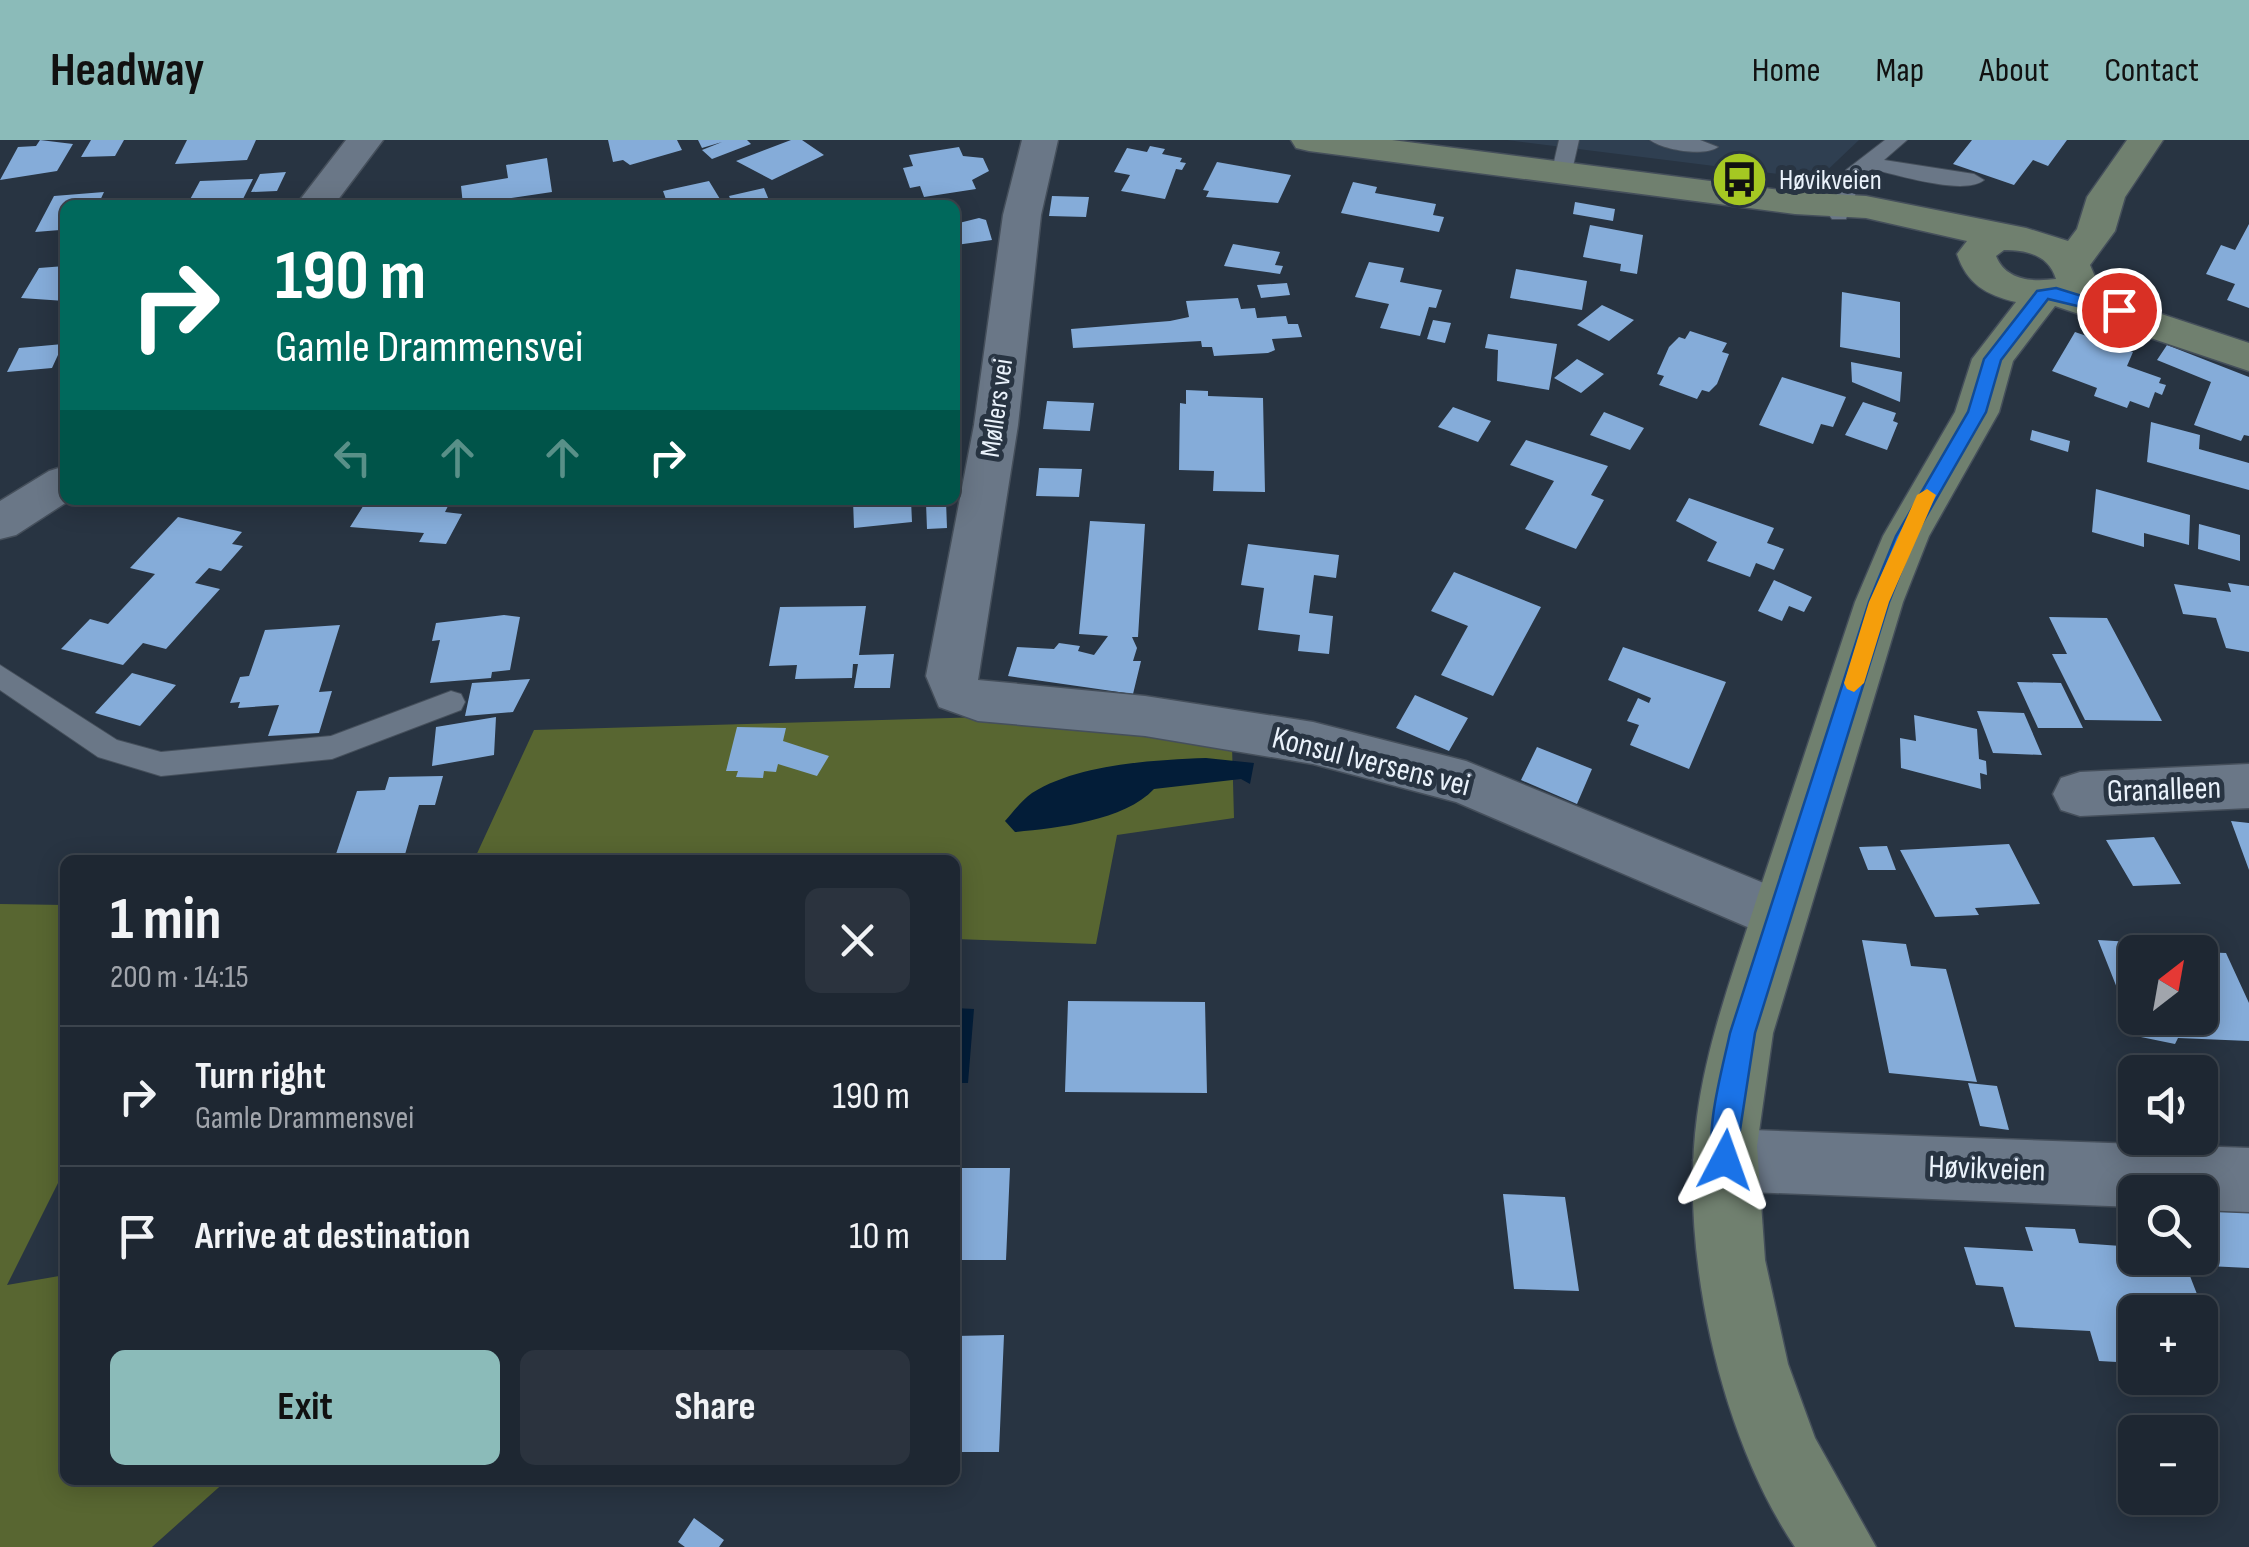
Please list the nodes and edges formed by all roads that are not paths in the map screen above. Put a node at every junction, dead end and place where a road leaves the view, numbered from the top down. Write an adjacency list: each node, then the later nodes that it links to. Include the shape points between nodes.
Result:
1 (365, 140): 12 (street)
2 (1040, 140): 21 (street, Møllers vei, via 1022,215 996,425)
3 (1309, 140): 8 (main road)
4 (1660, 140): 7 (lane)
5 (1897, 140): 9 (lane)
6 (2145, 140): 11 (main road)
7 (1708, 147)
8 (1565, 157): 13 (main road)
9 (1866, 162): 10 (lane); 13 (lane, via 1852,174)
10 (1974, 180)
11 (2106, 196): 14 (main road); 15 (main road, via 2096,231)
12 (319, 200)
13 (1840, 209): 14 (main road)
14 (1995, 252): 15 (main road, via 2049,247); 17 (main road)
15 (2061, 280): 16 (main road); 17 (main road)
16 (2249, 358)
17 (1993, 359): 25 (main road, via 1977,412 1906,536 1879,602)
18 (60, 485): 19 (street)
19 (0, 523)
20 (0, 676): 22 (lane, via 108,749 161,764 332,747)
21 (952, 676): 25 (street, Konsul Iversens vei, via 957,693 978,701 1145,716 1313,743 1466,783)
22 (451, 702)
23 (2249, 786): 24 (street, Granalleen)
24 (2080, 794)
25 (1780, 916): 26 (main road, via 1743,1033)
26 (1725, 1160): 27 (street, Høvikveien); 28 (main road, via 1728,1223 1755,1368 1790,1464)
27 (2249, 1180)
28 (1839, 1547)

